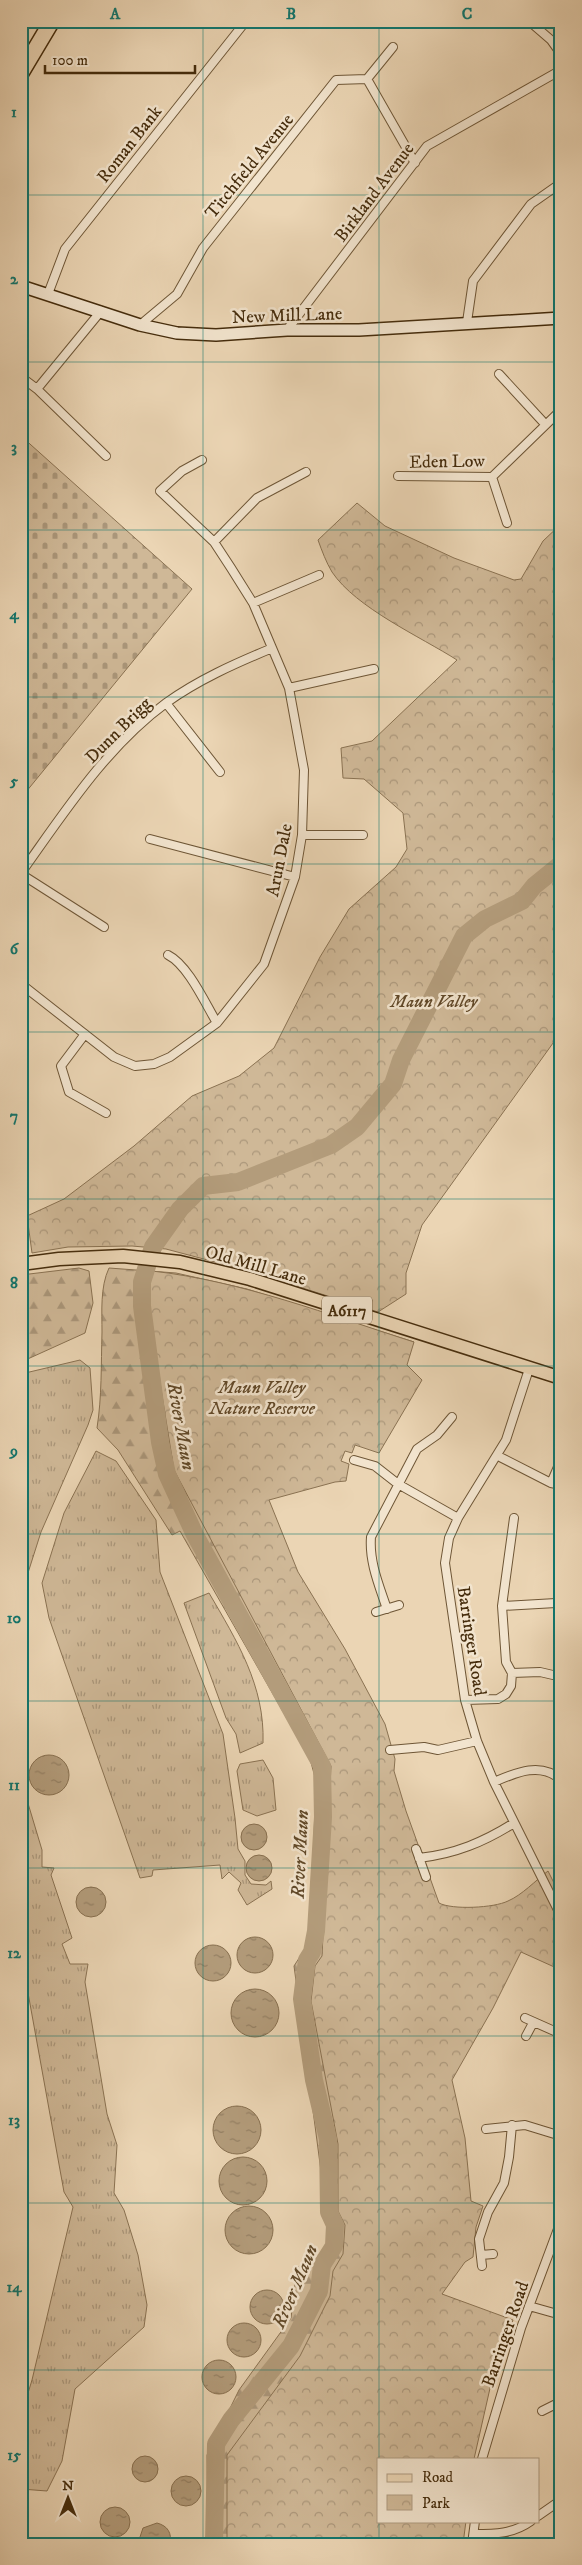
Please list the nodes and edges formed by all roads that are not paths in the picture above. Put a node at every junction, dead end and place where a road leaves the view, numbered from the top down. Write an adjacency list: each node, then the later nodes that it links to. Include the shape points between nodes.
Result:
1 (52, 21): 7 (highway)
2 (246, 21): 12 (street, Roman Bank, via 66,250)
3 (529, 21): 5 (street, via 551,40)
4 (393, 47): 8 (street)
5 (561, 54)
6 (561, 70): 9 (street, Birkland Avenue, via 427,146)
7 (21, 73)
8 (367, 79): 9 (street); 16 (street, Titchfield Avenue, via 336,80 203,248 177,294)
9 (415, 163): 17 (street, Birkland Avenue)
10 (561, 183): 15 (street, via 531,204 473,281)
11 (21, 286): 12 (street, New Mill Lane)
12 (48, 294): 13 (street, New Mill Lane)
13 (101, 312): 16 (street, New Mill Lane); 20 (street)
14 (561, 318): 15 (street, New Mill Lane)
15 (467, 322): 17 (street, New Mill Lane, via 359,330)
16 (140, 325): 17 (street, New Mill Lane, via 177,333 216,335)
17 (287, 330)
18 (499, 374): 22 (street)
19 (21, 378): 20 (street)
20 (37, 389): 23 (street)
21 (561, 410): 22 (street, Eden Low)
22 (545, 424): 27 (street, Eden Low)
23 (106, 456)
24 (202, 460): 29 (street, Arun Dale, via 160,491)
25 (306, 472): 29 (street, via 257,498)
26 (398, 476): 27 (street, Eden Low)
27 (492, 477): 28 (street)
28 (507, 523)
29 (214, 542): 31 (street, Arun Dale)
30 (319, 575): 31 (street)
31 (253, 603): 32 (street, Arun Dale)
32 (270, 649): 34 (street, Arun Dale); 35 (street, Dunn Brigg, via 199,681)
33 (374, 668): 34 (street)
34 (290, 688): 37 (street, Arun Dale, via 304,770)
35 (166, 703): 36 (street); 40 (street, Dunn Brigg, via 103,763)
36 (220, 772)
37 (302, 835): 38 (street); 41 (street, Arun Dale)
38 (363, 835)
39 (150, 838): 41 (street)
40 (21, 873): 42 (street)
41 (295, 877): 45 (street, Arun Dale, via 264,964)
42 (104, 927)
43 (168, 955): 45 (street, via 175,958 184,970)
44 (21, 984): 46 (street, Arun Dale)
45 (217, 1022): 46 (street, Arun Dale, via 170,1057 154,1064 135,1066 114,1057)
46 (85, 1034): 47 (street, via 62,1066 69,1092)
47 (106, 1113)
48 (21, 1264): 49 (main road, Old Mill Lane / A6117, via 78,1258 164,1260 250,1279)
49 (529, 1369): 50 (main road, Old Mill Lane / A6117); 52 (street, Barringer Road)
50 (561, 1378)
51 (452, 1417): 56 (street, via 437,1435 417,1449)
52 (498, 1456): 55 (street); 58 (street, Barringer Road)
53 (354, 1460): 56 (street, via 374,1466)
54 (561, 1460): 55 (street)
55 (551, 1483): 57 (street)
56 (398, 1484): 58 (street); 63 (street, via 371,1537 370,1552)
57 (561, 1485)
58 (458, 1518): 67 (street, Barringer Road, via 449,1538 445,1563)
59 (514, 1518): 62 (street)
60 (556, 1602): 62 (street)
61 (399, 1605): 63 (street)
62 (502, 1606): 65 (street, via 506,1662)
63 (387, 1609): 64 (street)
64 (376, 1612)
65 (512, 1673): 66 (street); 67 (street, via 511,1686 498,1699)
66 (553, 1675)
67 (465, 1700): 68 (street, Barringer Road)
68 (477, 1742): 69 (street, via 438,1750 424,1747); 71 (street, Barringer Road)
69 (390, 1750)
70 (561, 1780): 71 (street, via 541,1770 523,1770)
71 (494, 1782): 72 (street, Barringer Road)
72 (514, 1823): 74 (street, via 489,1839 466,1848); 76 (street, Barringer Road)
73 (416, 1849): 74 (street)
74 (420, 1858): 75 (street)
75 (426, 1877)
76 (561, 1916)
77 (524, 2018): 78 (street)
78 (534, 2023): 79 (street); 80 (street)
79 (561, 2034)
80 (526, 2036)
81 (512, 2125): 82 (street); 83 (street, via 525,2125); 86 (street, via 504,2183 488,2212 479,2239)
82 (486, 2129)
83 (561, 2136)
84 (561, 2221): 88 (street, Barringer Road)
85 (493, 2254): 86 (street)
86 (480, 2255): 87 (street)
87 (482, 2266)
88 (529, 2306): 89 (street); 92 (street, Barringer Road, via 504,2378)
89 (561, 2315)
90 (560, 2401): 91 (street)
91 (542, 2411)
92 (482, 2458)
93 (561, 2500): 94 (street)
94 (540, 2515)
95 (475, 2522): 97 (street)
96 (530, 2522): 97 (street, via 516,2531)
97 (474, 2534): 98 (street)
98 (472, 2544)

